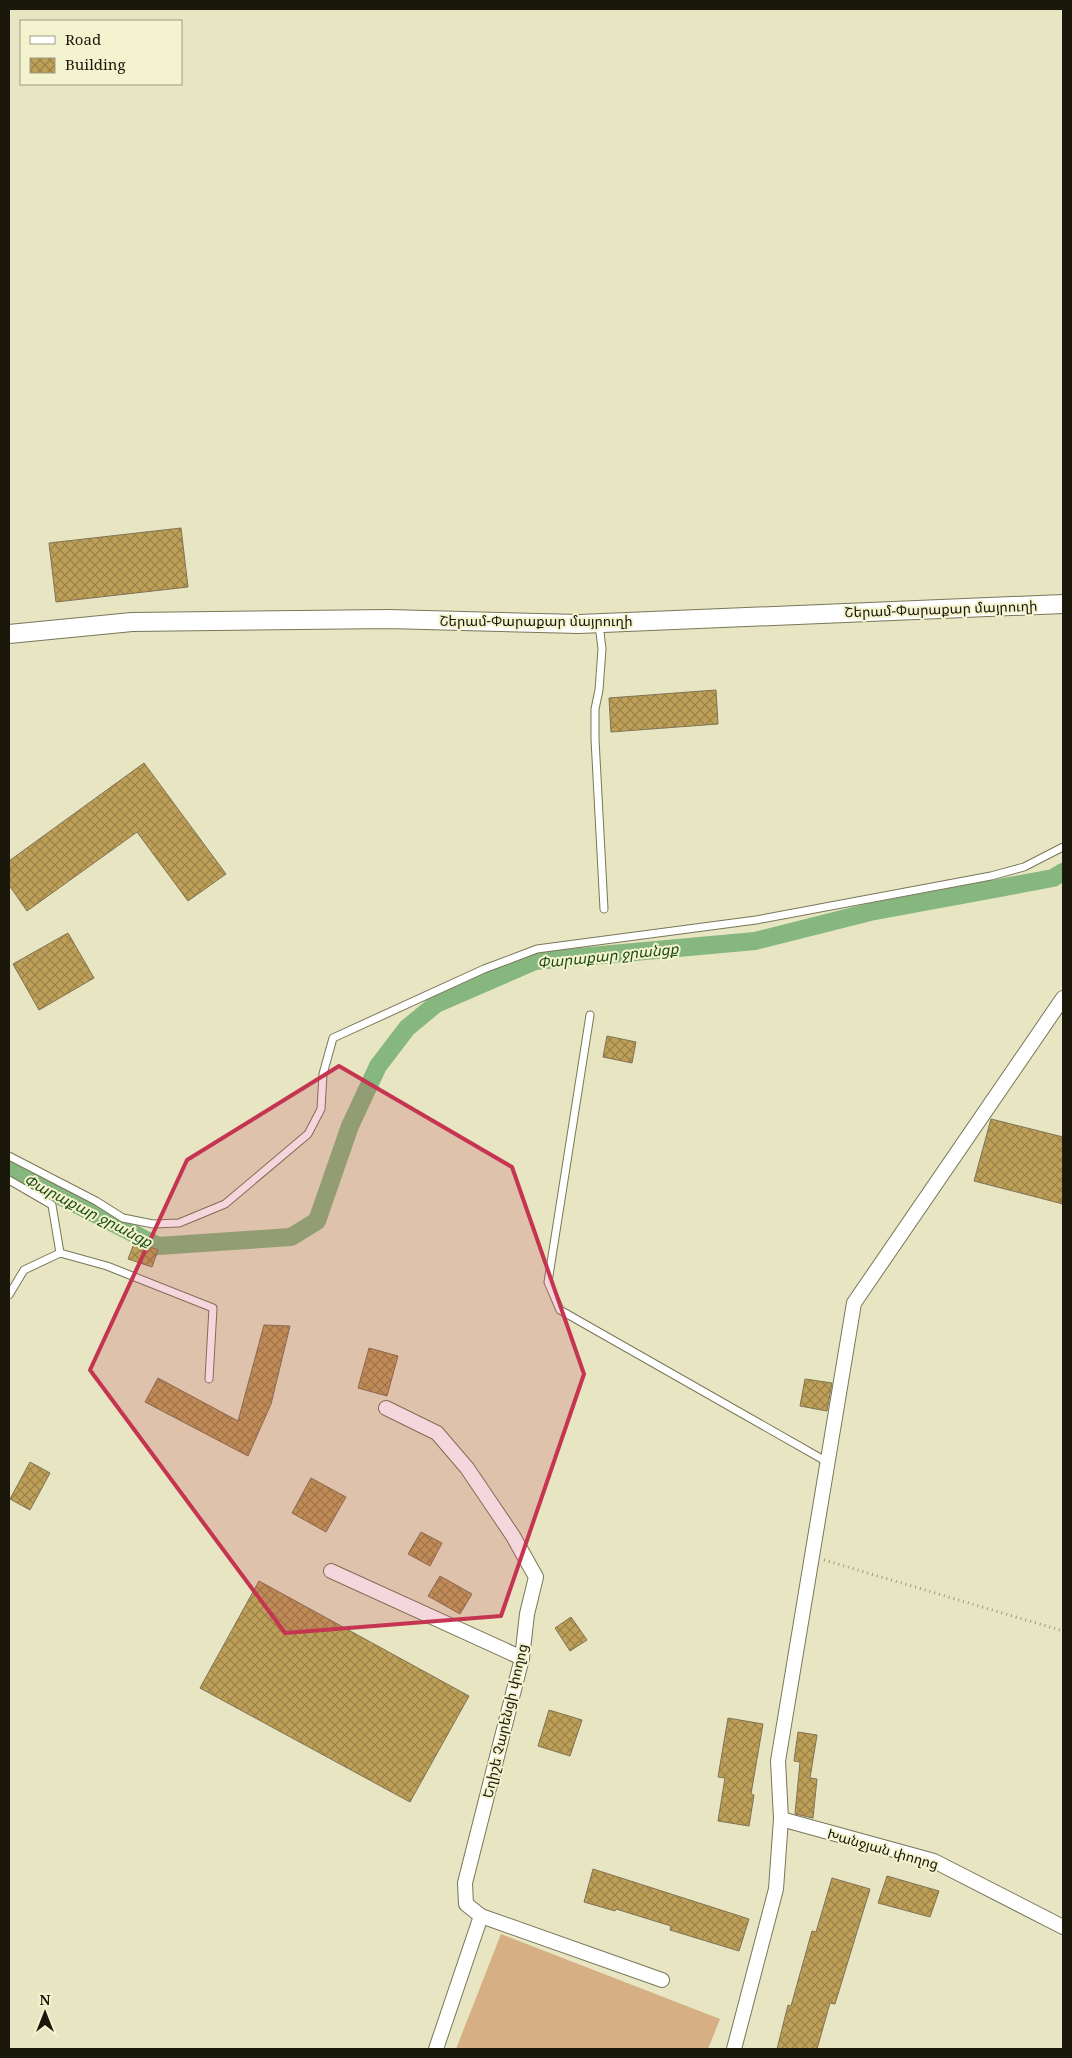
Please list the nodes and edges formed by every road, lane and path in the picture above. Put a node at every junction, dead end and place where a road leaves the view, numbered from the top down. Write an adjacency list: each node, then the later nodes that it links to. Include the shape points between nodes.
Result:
1 (1063, 604): 2 (street, Շերամ-Փարաքար մայրուղի)
2 (599, 623): 3 (street, Շերամ-Փարաքար մայրուղի, via 388,620 132,622); 5 (lane, via 602,649 595,739)
3 (9, 634)
4 (1063, 847): 8 (lane, via 1024,867 991,876 756,920 537,949 484,969 332,1038 323,1074 321,1109 308,1134 225,1204 179,1223 153,1224 123,1218)
5 (604, 909)
6 (1063, 998): 14 (street, via 854,1303)
7 (590, 1015): 14 (lane, via 548,1282 560,1310)
8 (9, 1156)
9 (9, 1180): 10 (lane, via 52,1205)
10 (60, 1253): 11 (lane, via 24,1270); 12 (lane, via 107,1266 213,1308)
11 (9, 1296)
12 (209, 1379)
13 (386, 1408): 18 (street, Եղիշե Չարենցի փողոց, via 437,1433 472,1476 513,1536 536,1578 527,1614)
14 (829, 1463): 15 (street)
15 (813, 1557): 17 (path); 19 (street, via 778,1761)
16 (332, 1571): 18 (street)
17 (1063, 1631)
18 (522, 1658): 20 (street, Եղիշե Չարենցի փողոց, via 465,1883 466,1904)
19 (781, 1819): 21 (street, Խանջյան փողոց, via 934,1861); 24 (street, via 776,1889)
20 (481, 1916): 22 (street); 23 (street)
21 (1063, 1927)
22 (662, 1980)
23 (436, 2049)
24 (734, 2049)

